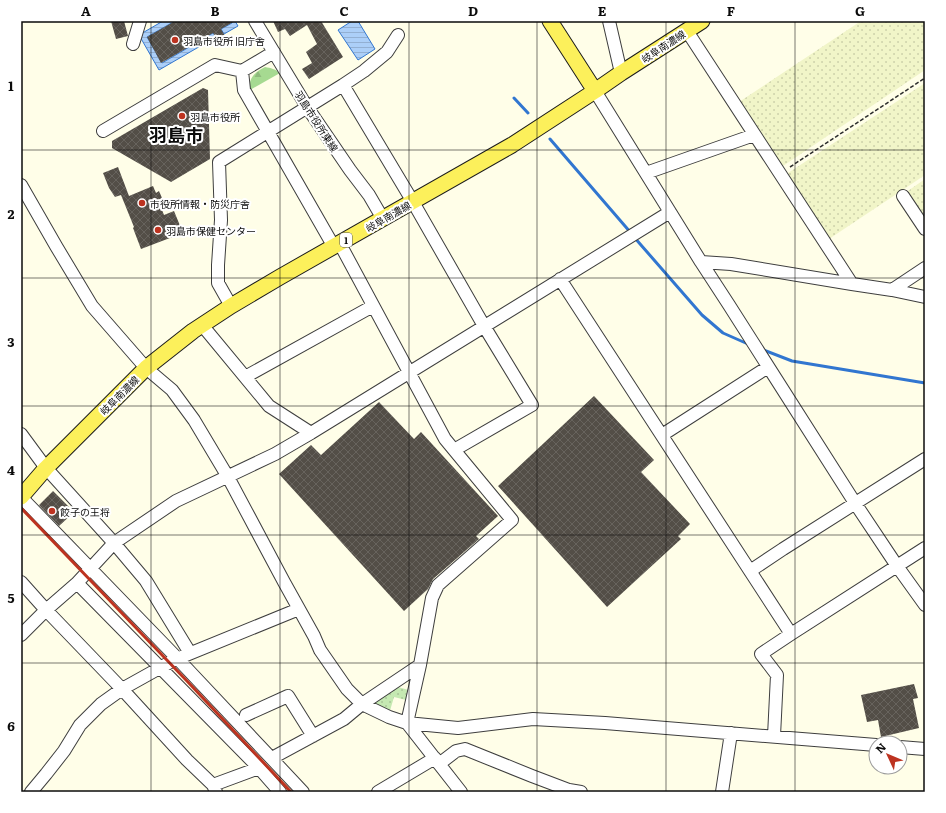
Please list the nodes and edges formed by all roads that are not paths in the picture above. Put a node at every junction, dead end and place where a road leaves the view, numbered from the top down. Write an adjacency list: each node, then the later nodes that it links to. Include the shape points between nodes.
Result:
1 (140, 21): 8 (street)
2 (255, 21): 9 (street, 羽島市役所東線)
3 (550, 21): 13 (main road)
4 (609, 21): 11 (street)
5 (702, 21): 6 (main road, 岐阜南濃線 / 1)
6 (687, 31): 11 (main road, 岐阜南濃線 / 1); 17 (street)
7 (398, 35): 12 (street, via 387,52)
8 (133, 44)
9 (274, 52): 10 (street); 14 (street, 羽島市役所東線)
10 (242, 71): 15 (street, via 215,66); 16 (street, via 244,90)
11 (621, 73): 13 (main road, 岐阜南濃線 / 1)
12 (343, 85): 14 (street); 21 (street)
13 (596, 91): 18 (street); 21 (main road, 岐阜南濃線 / 1, via 512,146)
14 (307, 107): 16 (street); 23 (street, 羽島市役所東線)
15 (103, 131)
16 (267, 131): 25 (street); 32 (street, via 220,162 218,284)
17 (754, 135): 18 (street); 29 (street)
18 (646, 173): 22 (street)
19 (21, 185): 37 (street, via 92,306)
20 (903, 196): 24 (street)
21 (413, 202): 23 (main road, 岐阜南濃線 / 1); 35 (street)
22 (670, 212): 26 (street); 28 (street)
23 (383, 219): 25 (main road, 岐阜南濃線 / 1)
24 (925, 229)
25 (337, 245): 32 (main road, 岐阜南濃線 / 1); 33 (street)
26 (701, 262): 29 (street, via 731,264); 36 (street)
27 (925, 268): 30 (street)
28 (560, 279): 35 (street); 42 (street)
29 (852, 284): 30 (street)
30 (892, 290): 31 (street)
31 (925, 297)
32 (231, 306): 34 (main road, 岐阜南濃線 / 1)
33 (373, 306): 38 (street); 39 (street)
34 (202, 326): 37 (main road, 岐阜南濃線 / 1); 39 (street)
35 (484, 326): 38 (street); 43 (street, via 532,405)
36 (767, 366): 42 (street); 48 (street)
37 (146, 368): 45 (main road, 岐阜南濃線 / 1); 46 (street, via 172,390 194,420)
38 (408, 372): 40 (street); 43 (street, via 445,439)
39 (245, 377): 40 (street, via 269,406)
40 (311, 433): 46 (street)
41 (21, 434): 45 (street)
42 (662, 435): 53 (street)
43 (454, 450): 63 (street, via 512,520 438,585 432,598)
44 (925, 459): 48 (street)
45 (46, 468): 47 (main road, 岐阜南濃線 / 1); 49 (street)
46 (228, 477): 49 (street, via 176,501); 57 (street)
47 (21, 497): 52 (street)
48 (855, 503): 51 (street); 53 (street)
49 (114, 543): 52 (street); 61 (street, via 146,581)
50 (925, 548): 51 (street)
51 (897, 566): 56 (street); 59 (street)
52 (91, 569): 55 (street); 62 (street)
53 (750, 571): 59 (street)
54 (21, 582): 58 (street)
55 (77, 584): 58 (street); 64 (street)
56 (925, 605)
57 (299, 609): 61 (street); 66 (street, via 320,650 347,689)
58 (46, 610): 60 (street); 65 (street)
59 (791, 634): 71 (street, via 761,654 777,675)
60 (21, 635)
61 (190, 653): 62 (street)
62 (177, 658): 64 (street); 75 (street)
63 (420, 665): 66 (street); 68 (street)
64 (160, 668): 65 (street); 77 (street)
65 (122, 689): 79 (street); 81 (street, via 101,704 80,725 64,751)
66 (362, 704): 68 (street); 70 (street, via 344,719)
67 (246, 715): 70 (street, via 288,696)
68 (407, 723): 69 (street, via 458,728 533,719); 76 (street)
69 (731, 733): 71 (street); 87 (street)
70 (312, 736): 75 (street)
71 (774, 736): 72 (street)
72 (868, 744)
73 (908, 748): 74 (street)
74 (925, 749)
75 (272, 758): 83 (street)
76 (437, 761): 84 (street); 85 (street); 86 (street, via 465,749 557,786)
77 (258, 768): 79 (street); 82 (street)
78 (21, 787): 80 (street)
79 (214, 789)
80 (23, 792)
81 (31, 792)
82 (280, 792)
83 (303, 792)
84 (378, 792)
85 (461, 792)
86 (581, 792)
87 (722, 792)

